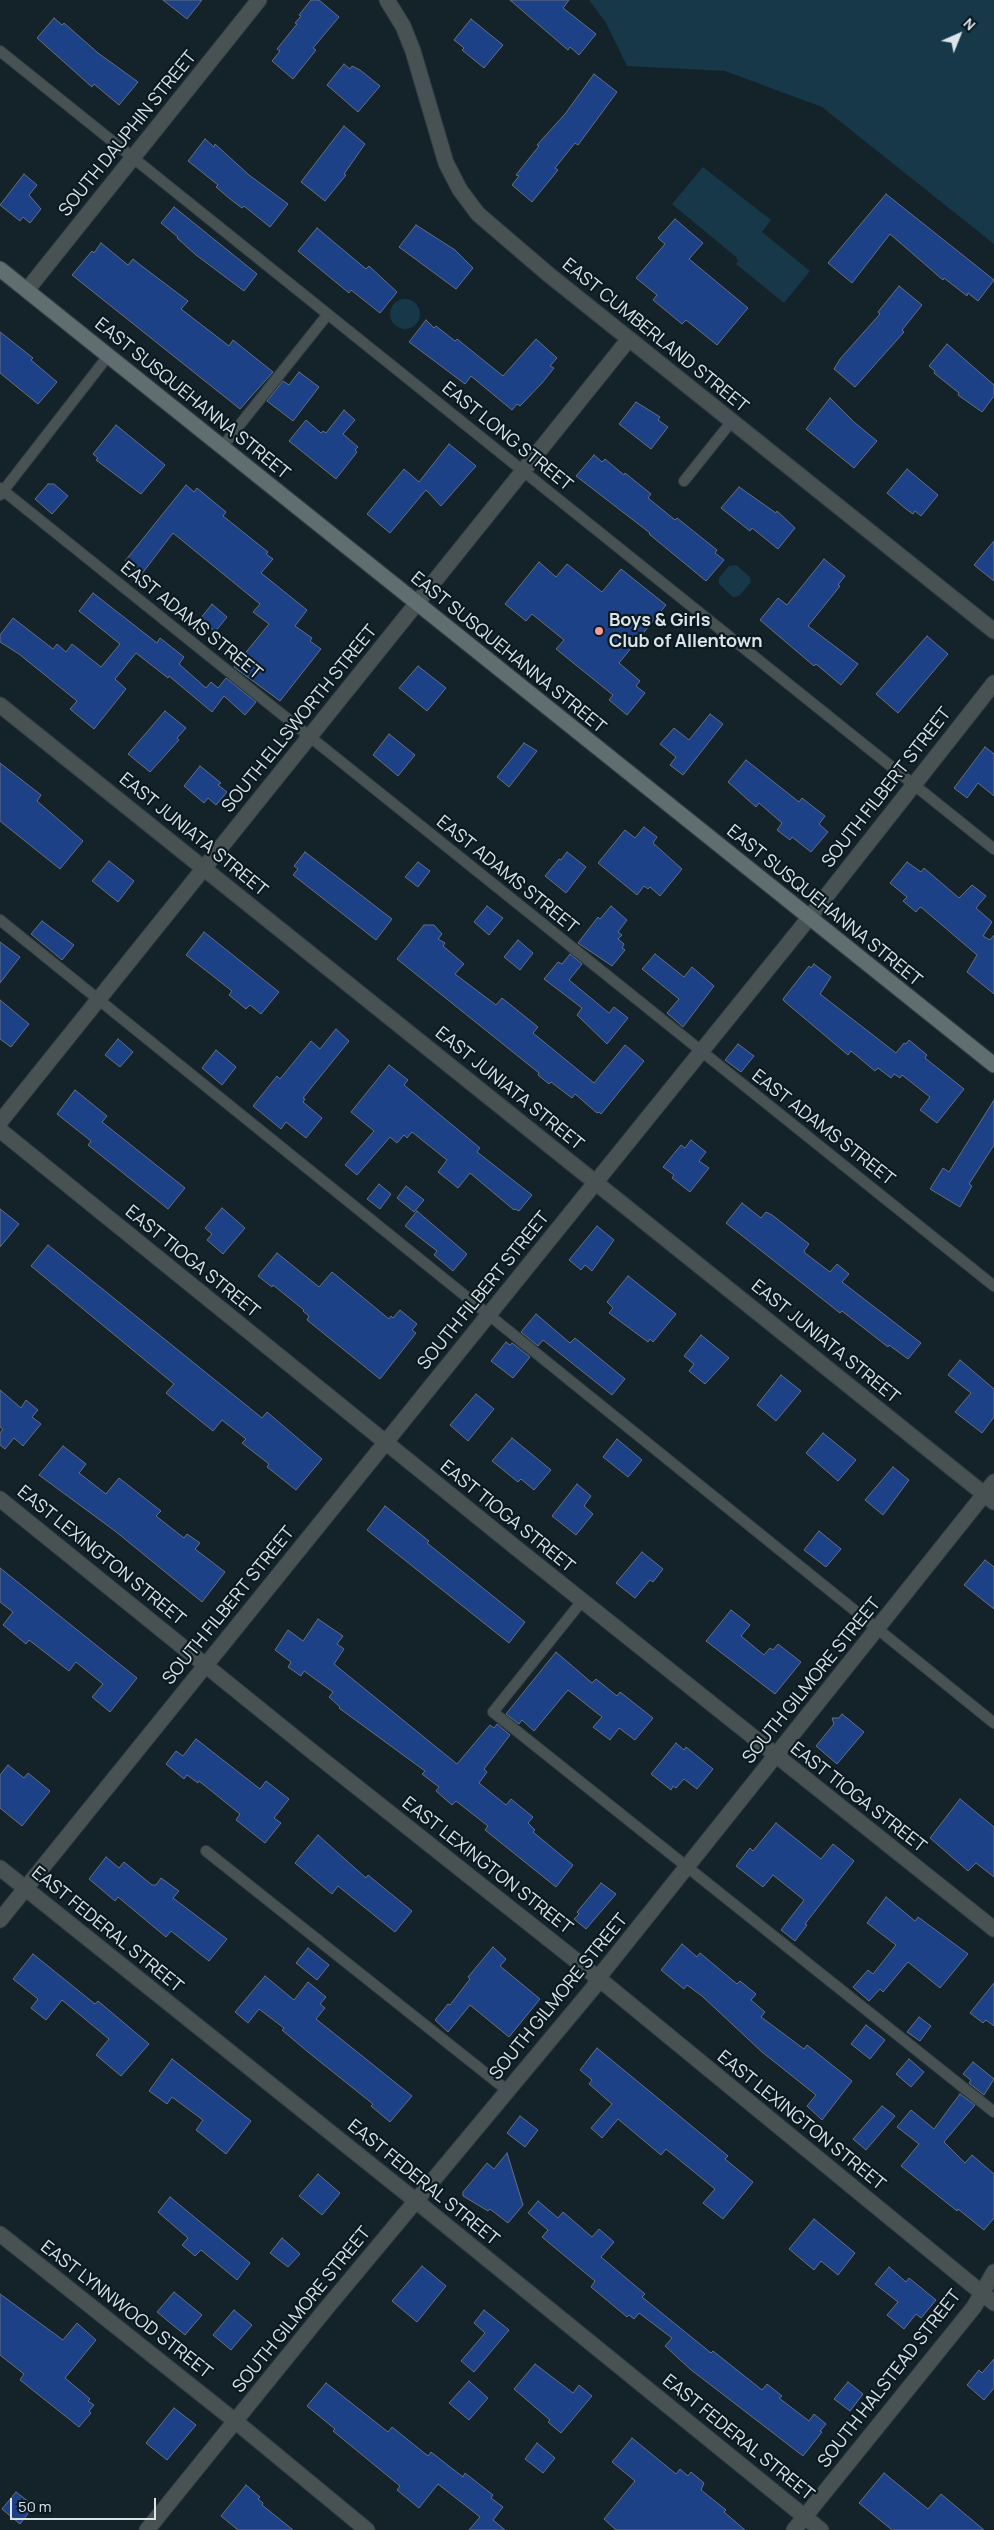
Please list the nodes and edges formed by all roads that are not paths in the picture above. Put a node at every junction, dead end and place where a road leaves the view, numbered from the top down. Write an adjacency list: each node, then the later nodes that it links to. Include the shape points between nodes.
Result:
1 (259, 0): 4 (street, SOUTH DAUPHIN STREET)
2 (387, 0): 8 (street, EAST CUMBERLAND STREET, via 410,42 446,163 460,190 499,235)
3 (0, 51): 4 (lane, EAST LONG STREET)
4 (133, 158): 6 (street, SOUTH DAUPHIN STREET); 7 (lane, EAST LONG STREET)
5 (0, 269): 6 (main road, EAST SUSQUEHANNA STREET)
6 (27, 290): 9 (main road, EAST SUSQUEHANNA STREET)
7 (328, 314): 11 (lane); 12 (lane, EAST LONG STREET)
8 (629, 339): 10 (street, EAST CUMBERLAND STREET); 12 (street, SOUTH ELLSWORTH STREET)
9 (108, 356): 11 (main road, EAST SUSQUEHANNA STREET); 14 (lane)
10 (732, 421): 13 (lane); 16 (street, EAST CUMBERLAND STREET)
11 (222, 447): 15 (main road, EAST SUSQUEHANNA STREET)
12 (524, 471): 15 (street, SOUTH ELLSWORTH STREET); 20 (lane, EAST LONG STREET)
13 (684, 481)
14 (1, 491): 19 (lane, EAST ADAMS STREET)
15 (418, 604): 19 (street, SOUTH ELLSWORTH STREET); 23 (main road, EAST SUSQUEHANNA STREET)
16 (994, 631)
17 (994, 684): 20 (street, SOUTH FILBERT STREET)
18 (0, 705): 22 (street, EAST JUNIATA STREET)
19 (310, 737): 22 (street, SOUTH ELLSWORTH STREET); 26 (lane, EAST ADAMS STREET)
20 (914, 784): 21 (lane, EAST LONG STREET); 23 (street, SOUTH FILBERT STREET)
21 (994, 849)
22 (203, 868): 25 (street, SOUTH ELLSWORTH STREET); 30 (street, EAST JUNIATA STREET)
23 (809, 918): 26 (street, SOUTH FILBERT STREET); 27 (main road, EAST SUSQUEHANNA STREET)
24 (0, 920): 25 (lane)
25 (98, 999): 28 (street, SOUTH ELLSWORTH STREET); 32 (lane)
26 (700, 1052): 30 (street, SOUTH FILBERT STREET); 31 (lane, EAST ADAMS STREET)
27 (994, 1065)
28 (0, 1122)
29 (0, 1130): 33 (street, EAST TIOGA STREET)
30 (595, 1182): 32 (street, SOUTH FILBERT STREET); 35 (street, EAST JUNIATA STREET)
31 (994, 1286)
32 (489, 1314): 33 (street, SOUTH FILBERT STREET); 38 (lane)
33 (386, 1443): 37 (street, EAST TIOGA STREET); 39 (street, SOUTH FILBERT STREET)
34 (994, 1482): 35 (street, SOUTH GILMORE STREET)
35 (989, 1498): 38 (street, SOUTH GILMORE STREET)
36 (0, 1499): 39 (street, EAST LEXINGTON STREET)
37 (582, 1601): 41 (street, EAST TIOGA STREET); 43 (lane, via 493,1712)
38 (879, 1628): 40 (lane); 41 (street, SOUTH GILMORE STREET)
39 (205, 1664): 45 (street, SOUTH FILBERT STREET); 48 (street, EAST LEXINGTON STREET)
40 (994, 1722)
41 (776, 1757): 43 (street, SOUTH GILMORE STREET); 47 (street, EAST TIOGA STREET)
42 (206, 1851): 49 (lane)
43 (686, 1867): 48 (street, SOUTH GILMORE STREET); 50 (lane)
44 (0, 1868): 45 (street, EAST FEDERAL STREET)
45 (25, 1888): 46 (street, SOUTH FILBERT STREET); 51 (street, EAST FEDERAL STREET)
46 (0, 1920)
47 (994, 1929)
48 (598, 1978): 49 (street, SOUTH GILMORE STREET); 54 (street, EAST LEXINGTON STREET)
49 (508, 2091): 51 (street, SOUTH GILMORE STREET)
50 (994, 2112)
51 (416, 2201): 56 (street, SOUTH GILMORE STREET); 57 (street, EAST FEDERAL STREET)
52 (0, 2234): 56 (street, EAST LYNNWOOD STREET)
53 (994, 2272): 54 (street, SOUTH HALSTEAD STREET)
54 (981, 2293): 55 (street, EAST LEXINGTON STREET); 57 (street, SOUTH HALSTEAD STREET, via 974,2307)
55 (994, 2303)
56 (235, 2421): 58 (street, SOUTH GILMORE STREET); 59 (street, EAST LYNNWOOD STREET)
57 (804, 2517): 60 (street, SOUTH HALSTEAD STREET); 61 (street, EAST FEDERAL STREET)
58 (147, 2530)
59 (367, 2530)
60 (794, 2530)
61 (821, 2530)

